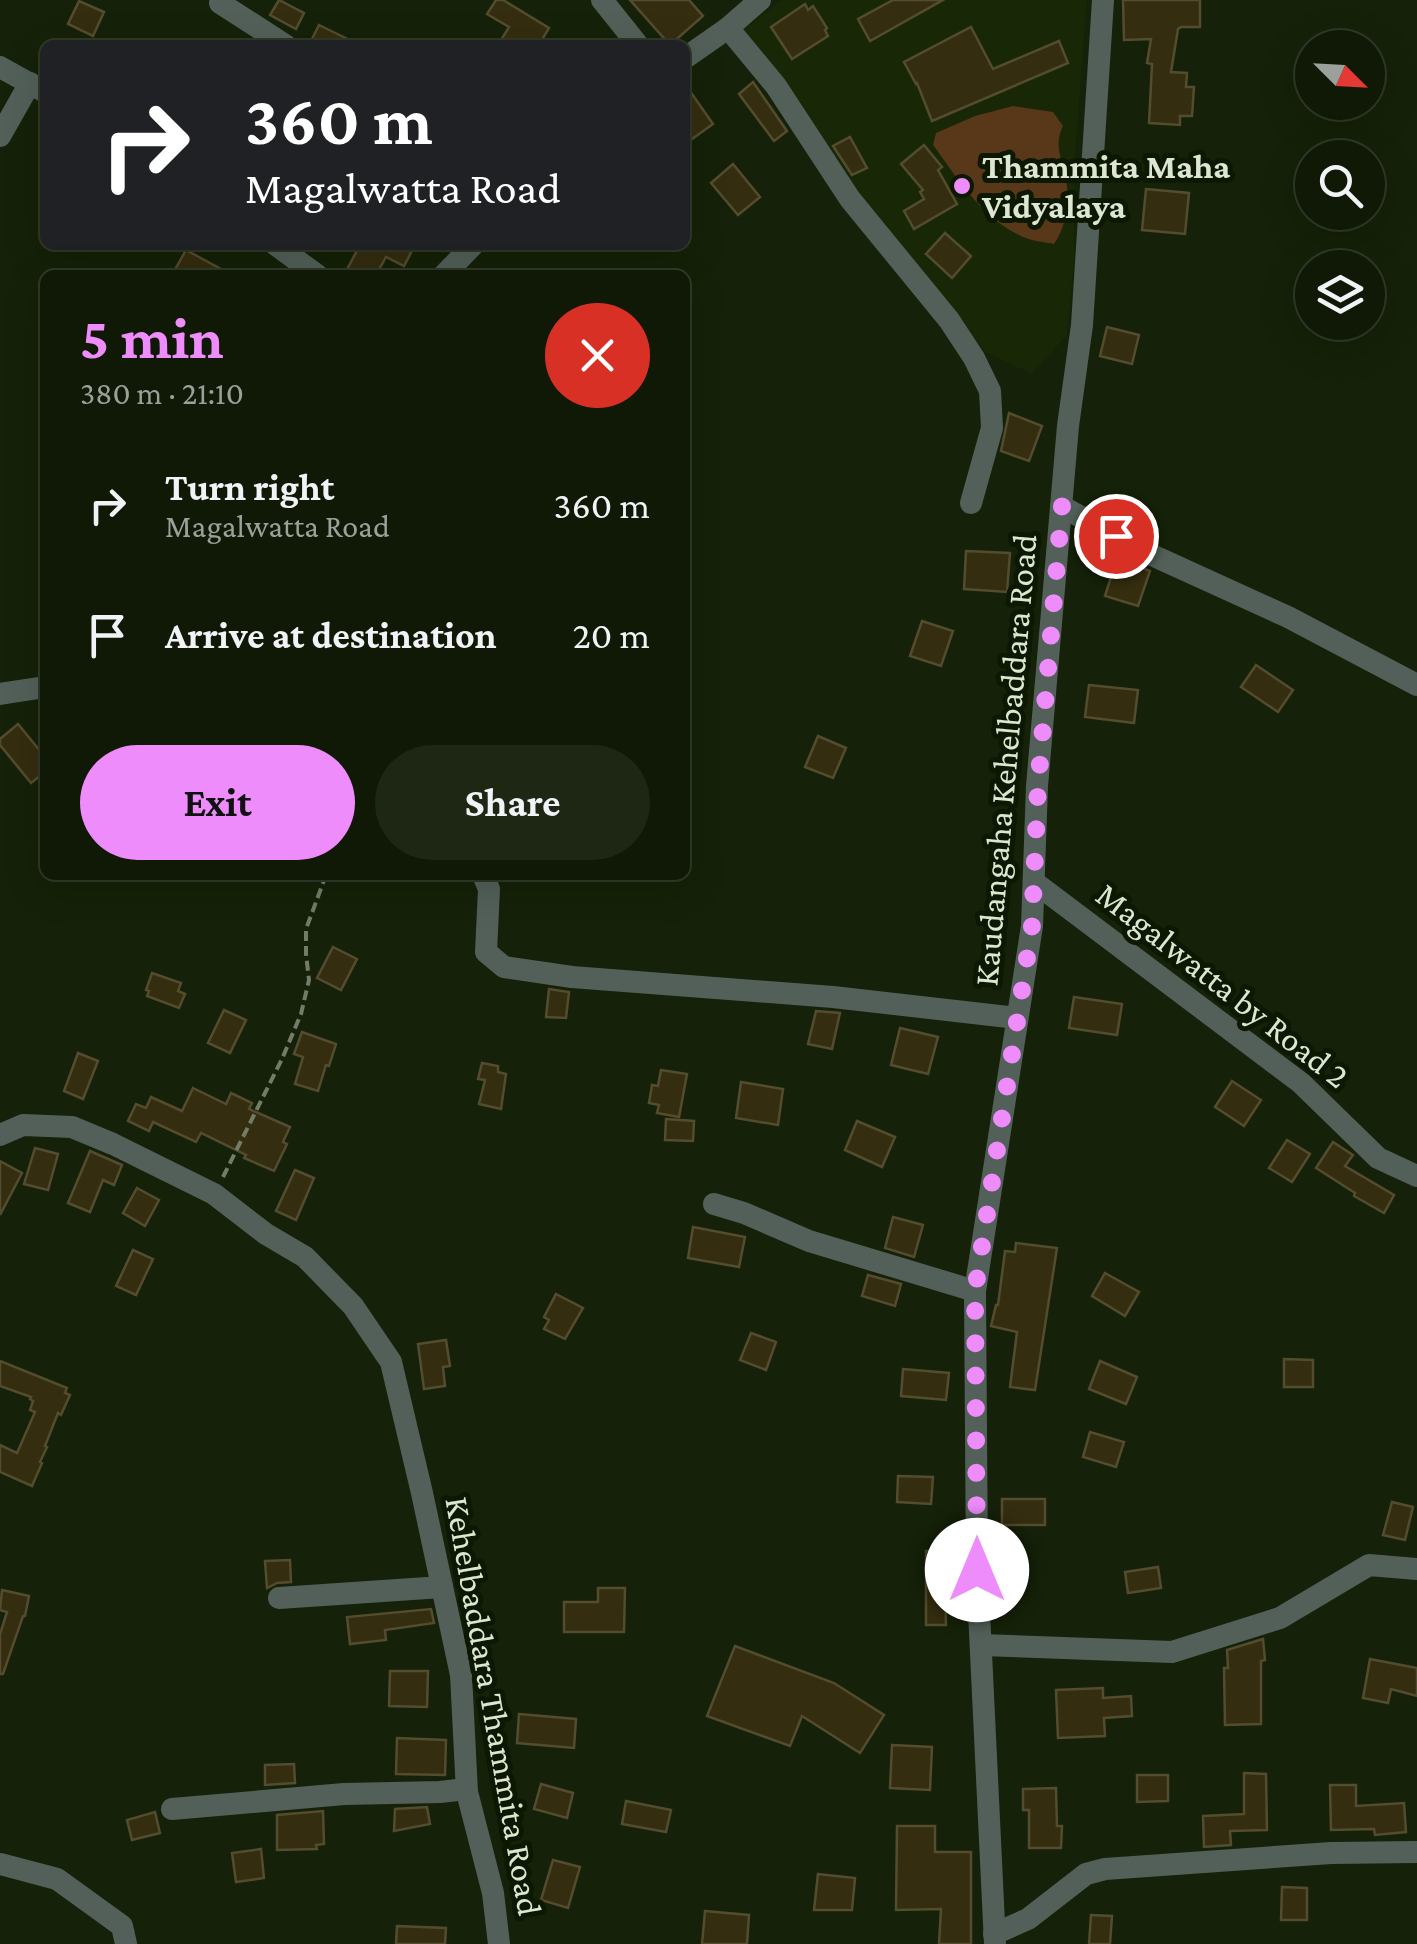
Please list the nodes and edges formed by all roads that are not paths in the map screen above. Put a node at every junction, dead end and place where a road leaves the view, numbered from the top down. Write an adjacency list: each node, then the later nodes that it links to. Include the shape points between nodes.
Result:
1 (602, 0): 7 (street)
2 (760, 0): 5 (street)
3 (1104, 0): 17 (street, Kaudangaha Kehelbaddara Road)
4 (220, 3): 6 (street)
5 (728, 28): 8 (street); 16 (street, via 974,358 990,391 992,428)
6 (277, 40)
7 (634, 40)
8 (690, 55)
9 (0, 67): 10 (street)
10 (38, 88): 11 (street)
11 (0, 136)
12 (283, 250): 14 (street)
13 (468, 250): 15 (street)
14 (310, 270)
15 (449, 270)
16 (970, 503)
17 (1062, 506): 18 (street); 22 (street, Kaudangaha Kehelbaddara Road)
18 (1417, 685)
19 (40, 688): 20 (street)
20 (0, 694)
21 (486, 880): 23 (street, via 486,952 504,967)
22 (1034, 882): 23 (street, Kaudangaha Kehelbaddara Road); 25 (street, Magalwatta by Road 2, via 1300,1083 1378,1158)
23 (1017, 1018): 27 (street, Kaudangaha Kehelbaddara Road)
24 (0, 1135): 29 (street, Kehelbaddara Thammita Road, via 23,1125 72,1127 158,1166 214,1194 305,1257 353,1306 391,1362)
25 (1417, 1176)
26 (714, 1204): 27 (street, via 809,1241)
27 (975, 1291): 31 (street, Kaudangaha Kehelbaddara Road)
28 (1417, 1569): 31 (street, via 1370,1565 1280,1618 1172,1652)
29 (442, 1587): 30 (street); 32 (street, Kehelbaddara Thammita Road, via 461,1675)
30 (279, 1598)
31 (980, 1646): 36 (street, Kaudangaha Kehelbaddara Road)
32 (466, 1789): 33 (street); 38 (street, Kehelbaddara Thammita Road)
33 (172, 1809)
34 (1417, 1852): 36 (street, via 1105,1869 1086,1874)
35 (0, 1864): 37 (street, via 57,1879 122,1926)
36 (995, 1939)
37 (126, 1944)
38 (499, 1944)

